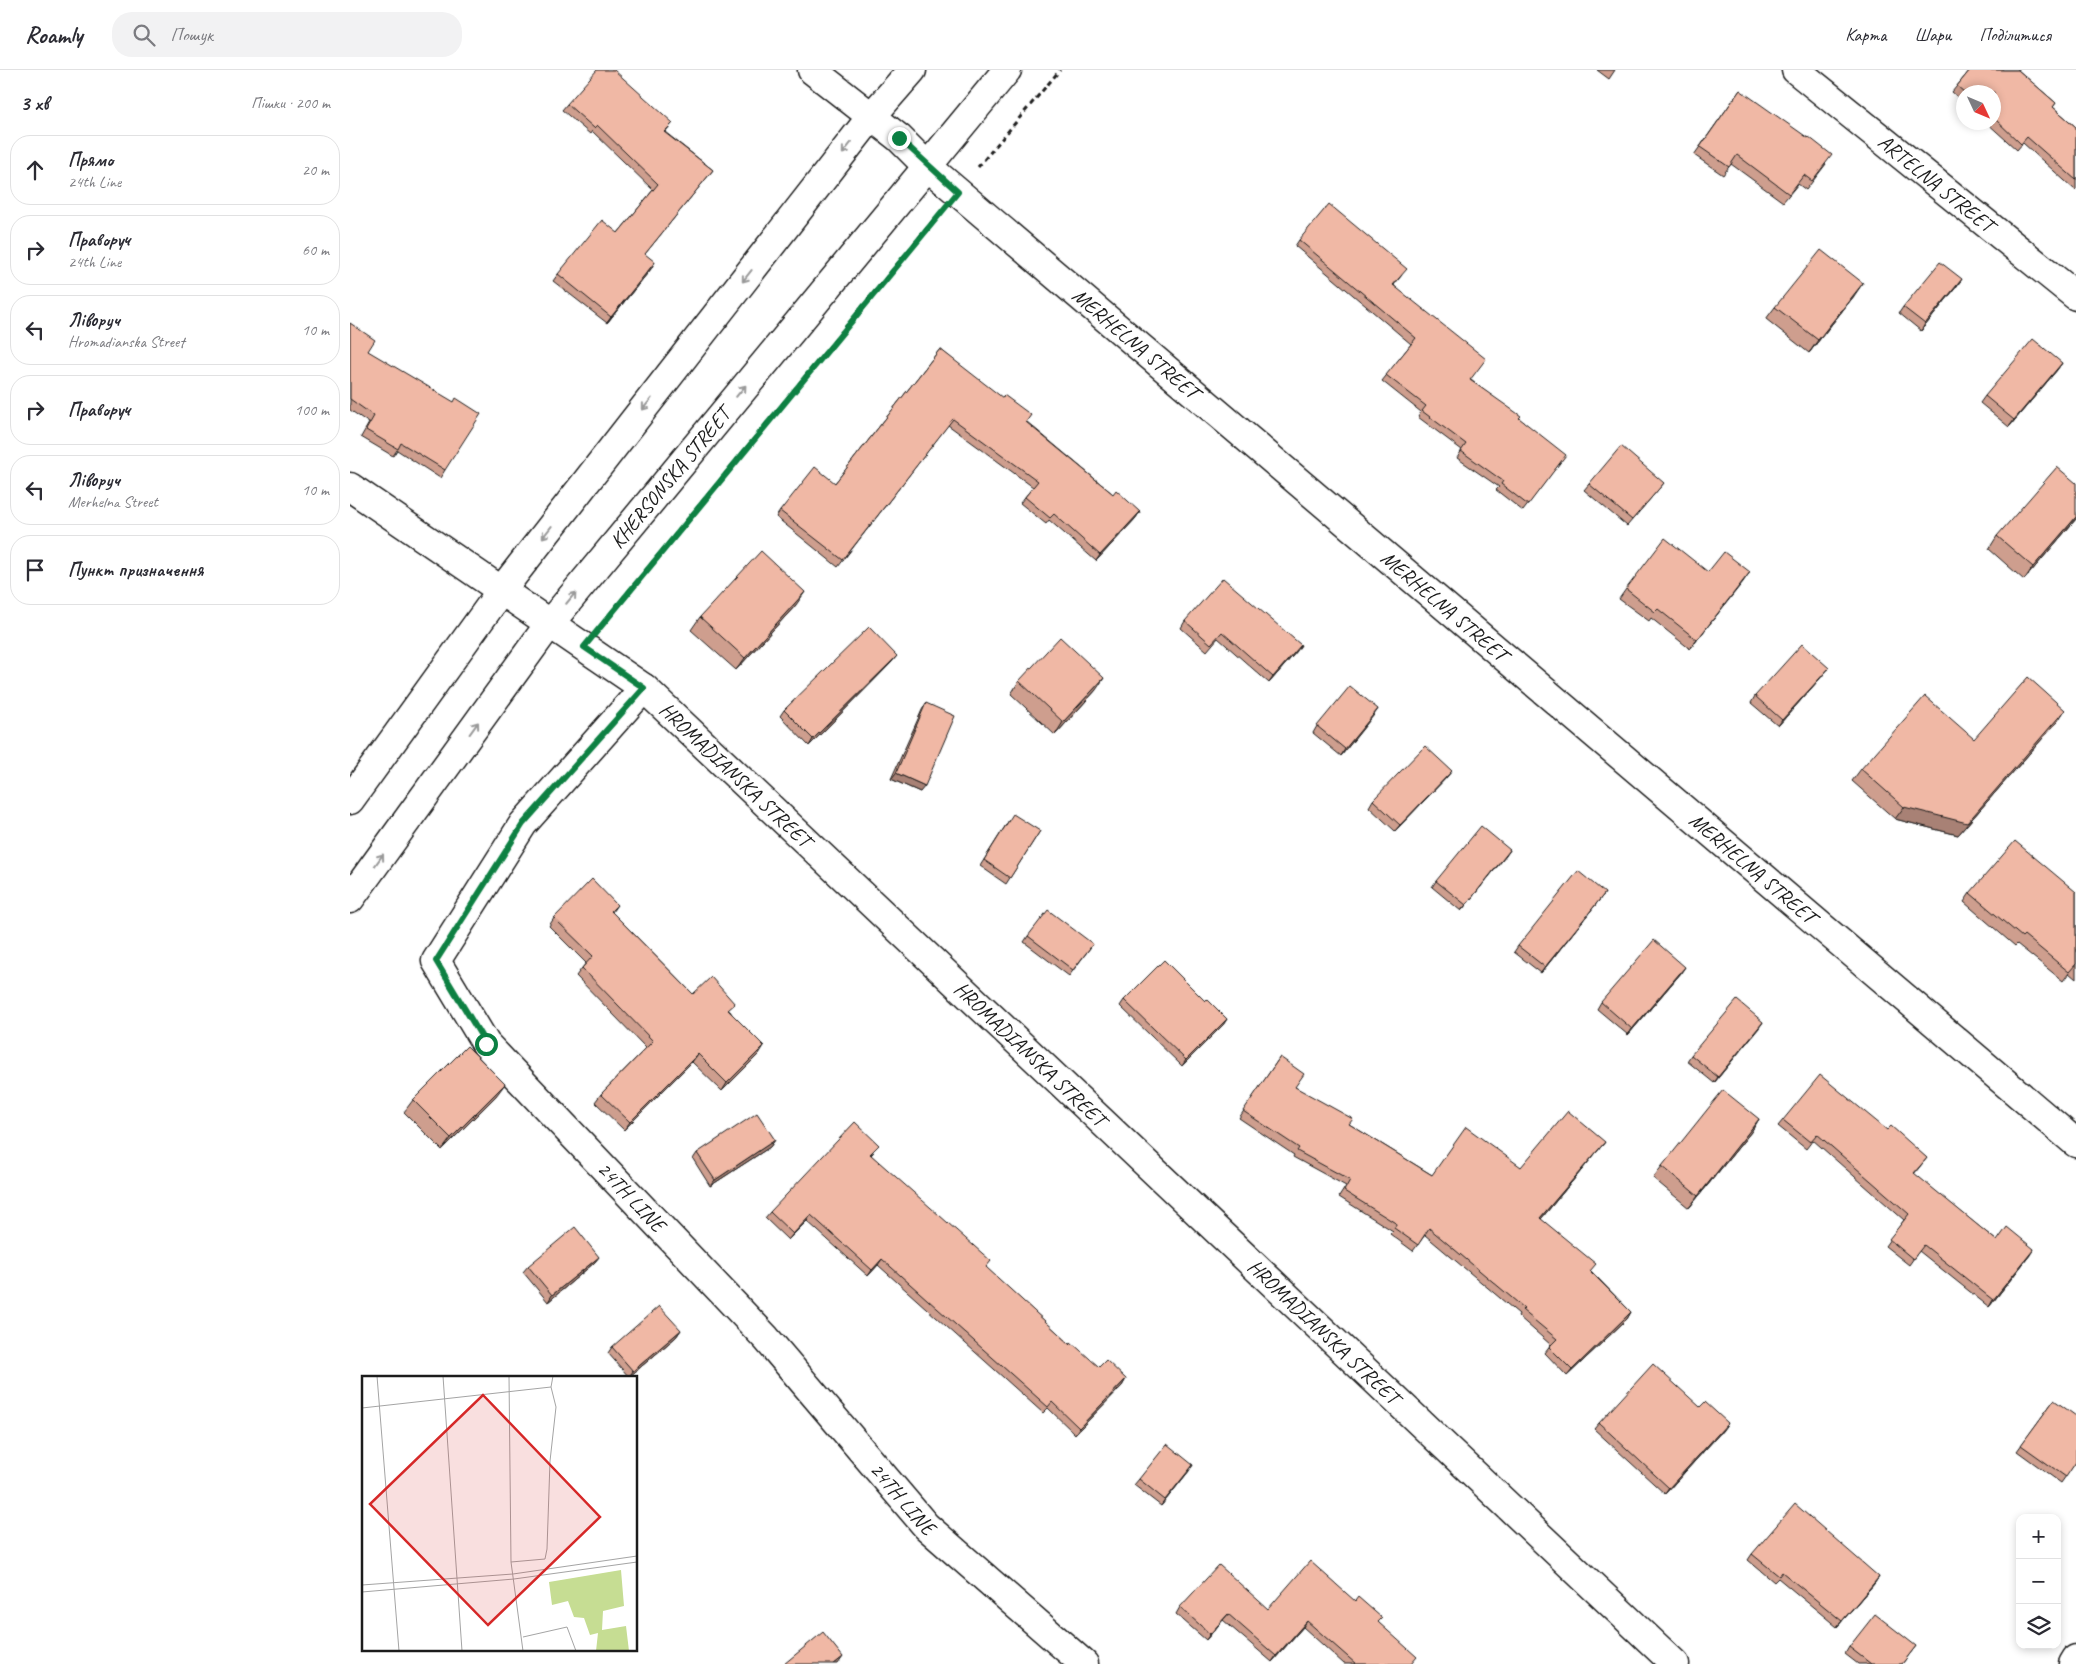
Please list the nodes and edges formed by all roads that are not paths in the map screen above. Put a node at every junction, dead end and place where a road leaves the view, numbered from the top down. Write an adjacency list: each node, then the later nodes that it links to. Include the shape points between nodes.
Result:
1 (812, 70): 5 (street, MERHELNA STREET)
2 (912, 70): 5 (street)
3 (1007, 70): 6 (street, KHERSONSKA STREET)
4 (1796, 70): 7 (street, ARTELNA STREET)
5 (871, 117): 6 (street, MERHELNA STREET, via 899,138); 9 (street, one-way to 9)
6 (927, 166): 10 (street, KHERSONSKA STREET, one-way to 6); 14 (street, MERHELNA STREET)
7 (2076, 296)
8 (350, 486): 9 (street, HROMADIANSKA STREET)
9 (501, 591): 10 (street, HROMADIANSKA STREET); 12 (street)
10 (550, 623): 11 (street, HROMADIANSKA STREET); 13 (street, KHERSONSKA STREET, one-way to 10)
11 (644, 688): 16 (street, 24TH LINE, via 523,824 436,961 486,1044 766,1338 926,1526); 17 (street, HROMADIANSKA STREET)
12 (350, 800)
13 (350, 899)
14 (2076, 1143)
15 (2076, 1660): 18 (street)
16 (1084, 1664)
17 (1674, 1664)
18 (2073, 1664)

